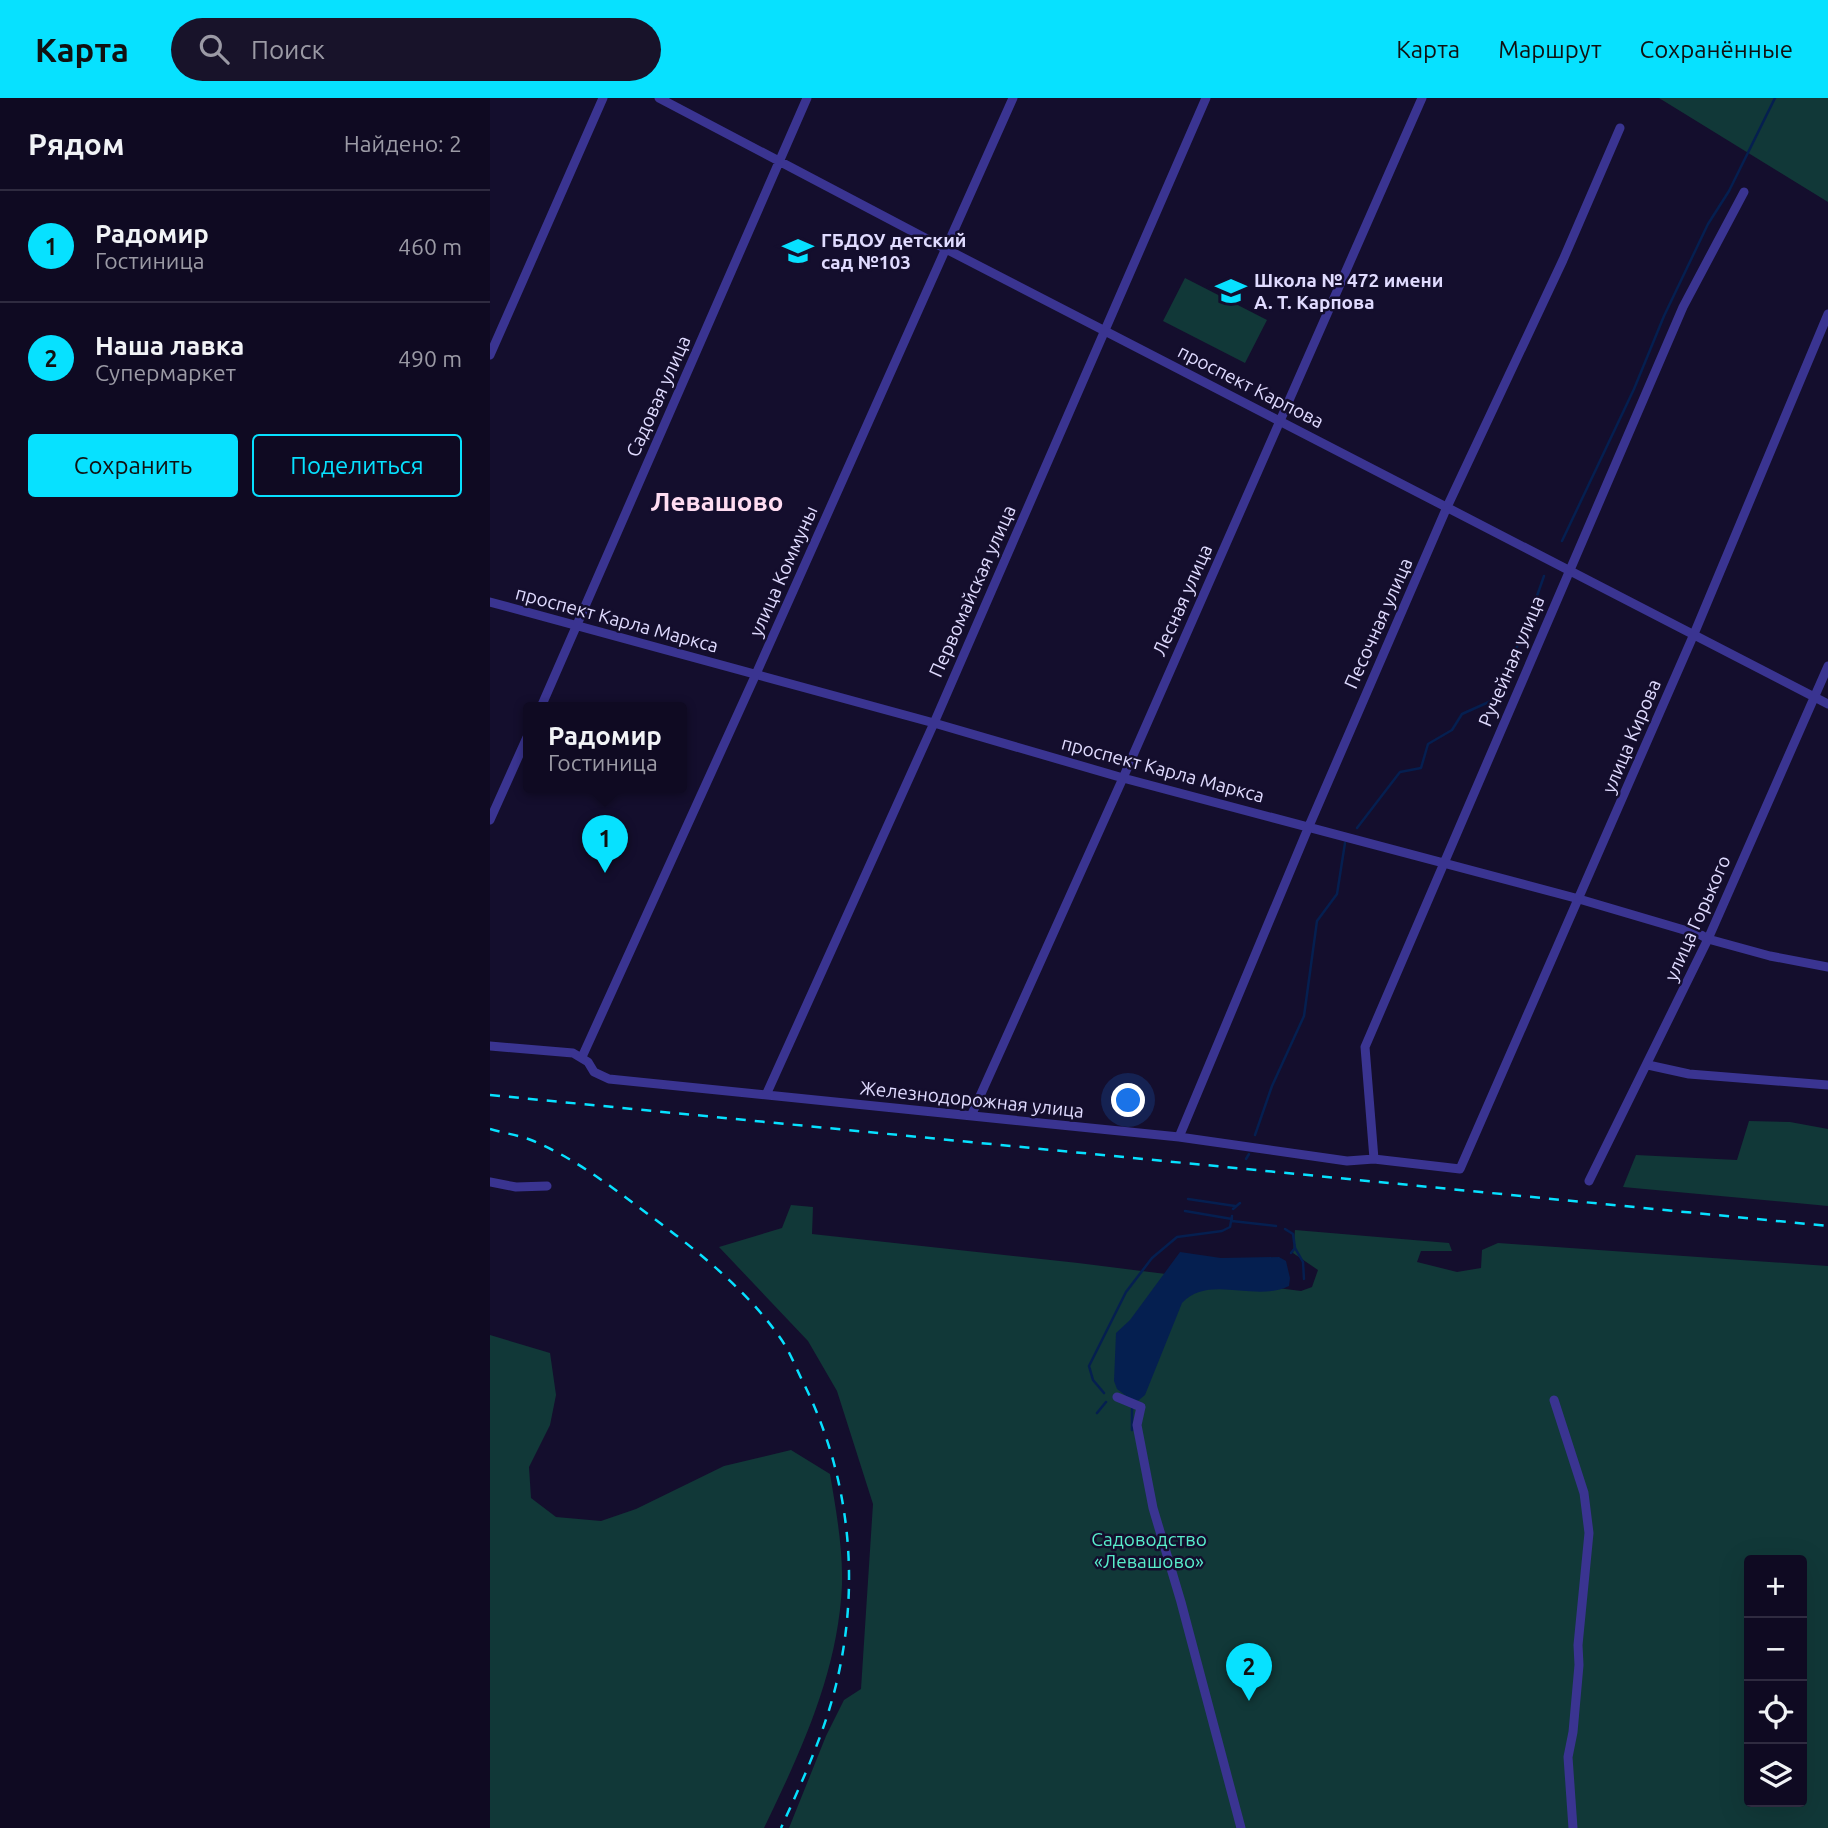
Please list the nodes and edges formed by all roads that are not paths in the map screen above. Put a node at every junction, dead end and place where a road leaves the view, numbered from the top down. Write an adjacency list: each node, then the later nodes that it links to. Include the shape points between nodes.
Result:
1 (603, 98): 13 (street)
2 (659, 98): 8 (street, проспект Карпова)
3 (807, 98): 8 (street, Садовая улица)
4 (1013, 98): 10 (street, улица Коммуны)
5 (1206, 98): 12 (street, Первомайская улица)
6 (1422, 98): 14 (street, Лесная улица)
7 (1620, 128): 15 (street, Песочная улица)
8 (779, 162): 10 (street, проспект Карпова); 18 (street, Садовая улица)
9 (1744, 192): 16 (street, Ручейная улица, via 1683,307)
10 (946, 249): 12 (street, проспект Карпова); 21 (street, улица Коммуны)
11 (1828, 314): 19 (street, улица Кирова)
12 (1105, 331): 14 (street, проспект Карпова); 25 (street, Первомайская улица)
13 (490, 355)
14 (1280, 419): 15 (street, проспект Карпова); 27 (street, Лесная улица)
15 (1447, 507): 16 (street, проспект Карпова); 29 (street, Песочная улица)
16 (1569, 570): 19 (street, проспект Карпова); 30 (street, Ручейная улица)
17 (490, 602): 18 (street, проспект Карла Маркса)
18 (577, 626): 21 (street, проспект Карла Маркса); 23 (street, Садовая улица)
19 (1694, 634): 22 (street, проспект Карпова); 31 (street, улица Кирова)
20 (1828, 666): 22 (street, улица Горького)
21 (756, 674): 25 (street, проспект Карла Маркса); 35 (street, улица Коммуны)
22 (1814, 696): 24 (street, проспект Карпова); 32 (street, улица Горького)
23 (543, 702)
24 (1828, 704)
25 (933, 723): 27 (street, проспект Карла Маркса); 38 (street, Первомайская улица)
26 (523, 746): 28 (street)
27 (1123, 778): 29 (street, проспект Карла Маркса); 39 (street, Лесная улица)
28 (490, 820)
29 (1308, 826): 30 (street, проспект Карла Маркса); 40 (street, Песочная улица)
30 (1444, 864): 31 (street, проспект Карла Маркса); 41 (street, Ручейная улица, via 1365,1047)
31 (1579, 898): 32 (street, проспект Карла Маркса); 42 (street, улица Кирова)
32 (1708, 939): 33 (street, проспект Карла Маркса); 36 (street, улица Горького)
33 (1828, 967)
34 (490, 1046): 35 (street, Железнодорожная улица)
35 (582, 1057): 38 (street, Железнодорожная улица, via 594,1072 609,1079)
36 (1648, 1065): 37 (street, via 1689,1074); 43 (street, улица Горького)
37 (1828, 1084)
38 (766, 1095): 39 (street, Железнодорожная улица)
39 (971, 1116): 40 (street, Железнодорожная улица)
40 (1179, 1137): 41 (street, Железнодорожная улица, via 1347,1161)
41 (1374, 1159): 42 (street, Железнодорожная улица)
42 (1460, 1169)
43 (1589, 1181)
44 (490, 1182): 45 (street)
45 (547, 1186)
46 (1117, 1397): 48 (street, via 1141,1407 1138,1425 1153,1508)
47 (1554, 1399): 49 (street, via 1584,1493 1589,1533 1568,1757)
48 (1241, 1828)
49 (1573, 1828)

